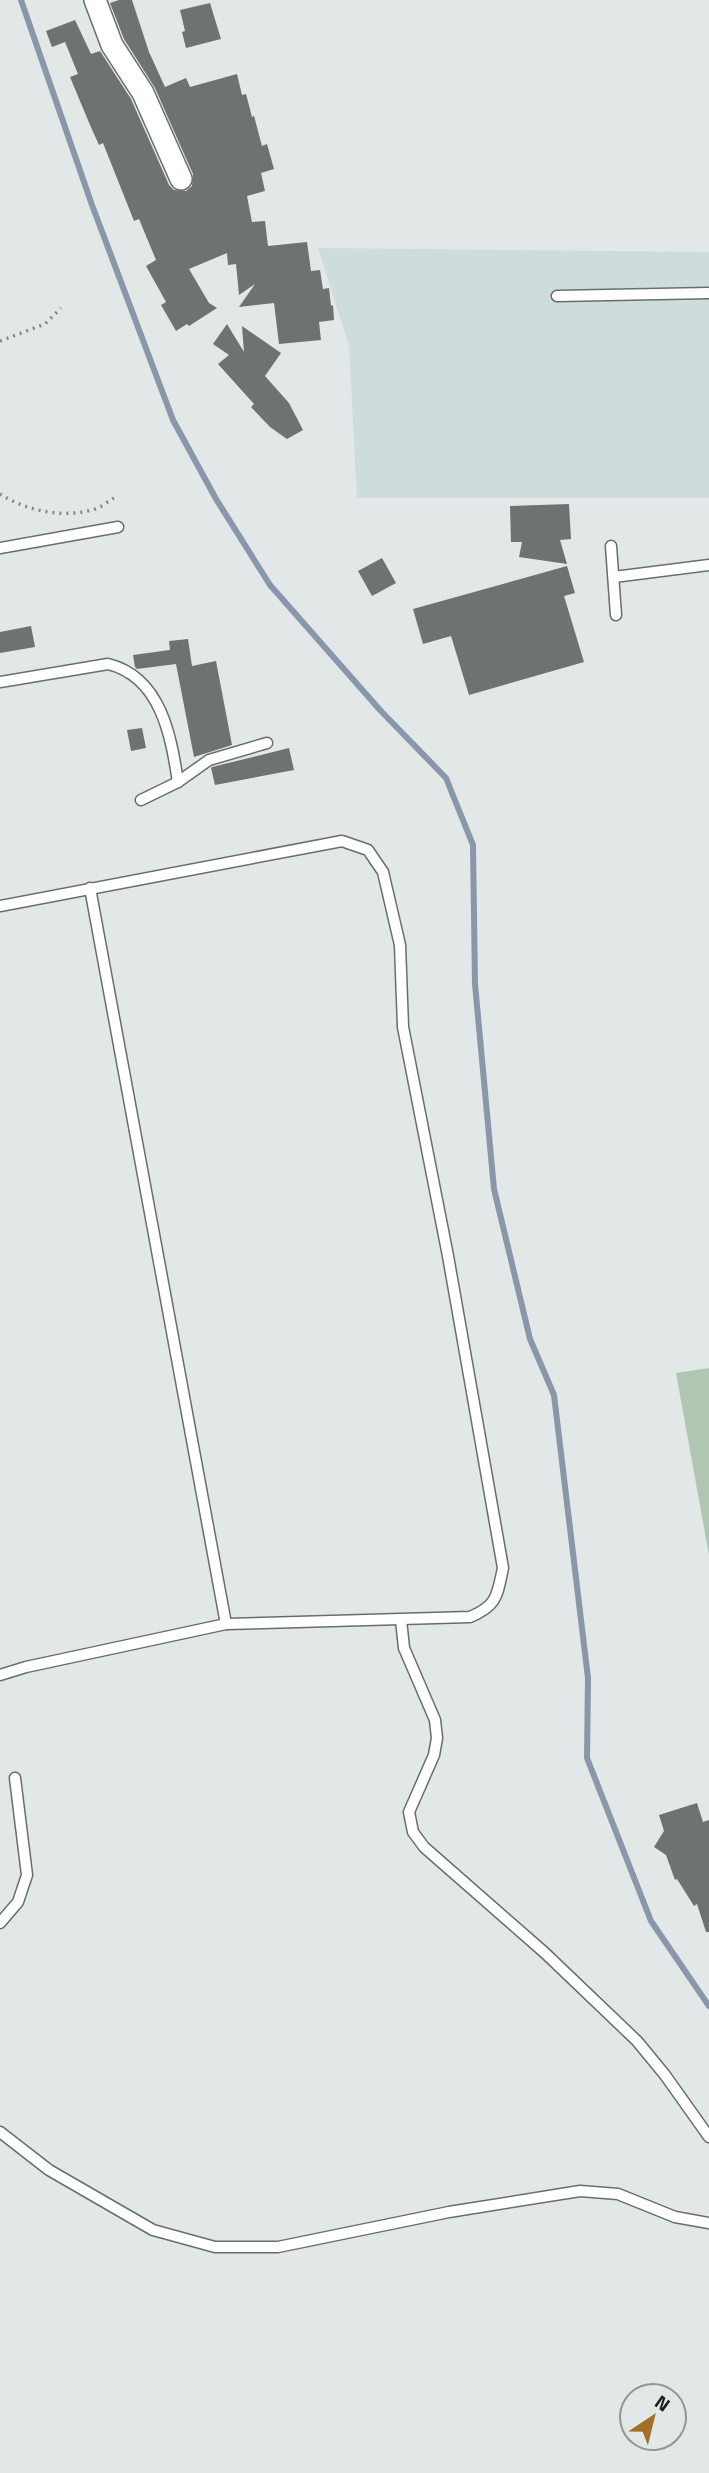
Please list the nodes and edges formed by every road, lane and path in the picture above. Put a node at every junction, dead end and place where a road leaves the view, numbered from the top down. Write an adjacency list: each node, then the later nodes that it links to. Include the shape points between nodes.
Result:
1 (95, 0): 2 (street, via 112,45 143,93)
2 (181, 179)
3 (709, 293): 4 (lane)
4 (557, 296)
5 (61, 308): 6 (path, via 45,324)
6 (0, 341)
7 (0, 494): 8 (path, via 44,512 97,509)
8 (114, 498)
9 (118, 527): 11 (lane)
10 (611, 546): 13 (lane)
11 (0, 548)
12 (709, 565): 13 (lane)
13 (614, 577): 14 (lane)
14 (616, 615)
15 (0, 682): 17 (lane, via 108,664 122,667 158,704 172,741)
16 (267, 743): 17 (lane, via 209,760)
17 (178, 782): 18 (lane)
18 (141, 800)
19 (90, 888): 20 (lane); 21 (lane, via 342,841 368,850 383,872 400,945 403,1027 503,1568 498,1593 487,1610 470,1618); 22 (lane)
20 (0, 906)
21 (401, 1620): 22 (lane); 27 (lane, via 404,1648 435,1720 438,1738 408,1812 412,1832 637,2042)
22 (226, 1624): 23 (lane)
23 (0, 1675)
24 (15, 1778): 25 (lane, via 27,1875 18,1902)
25 (0, 1923)
26 (0, 2132): 28 (lane, via 49,2170 153,2230 215,2247 278,2247 484,2205 580,2191 618,2194 675,2217)
27 (709, 2137)
28 (709, 2223)

